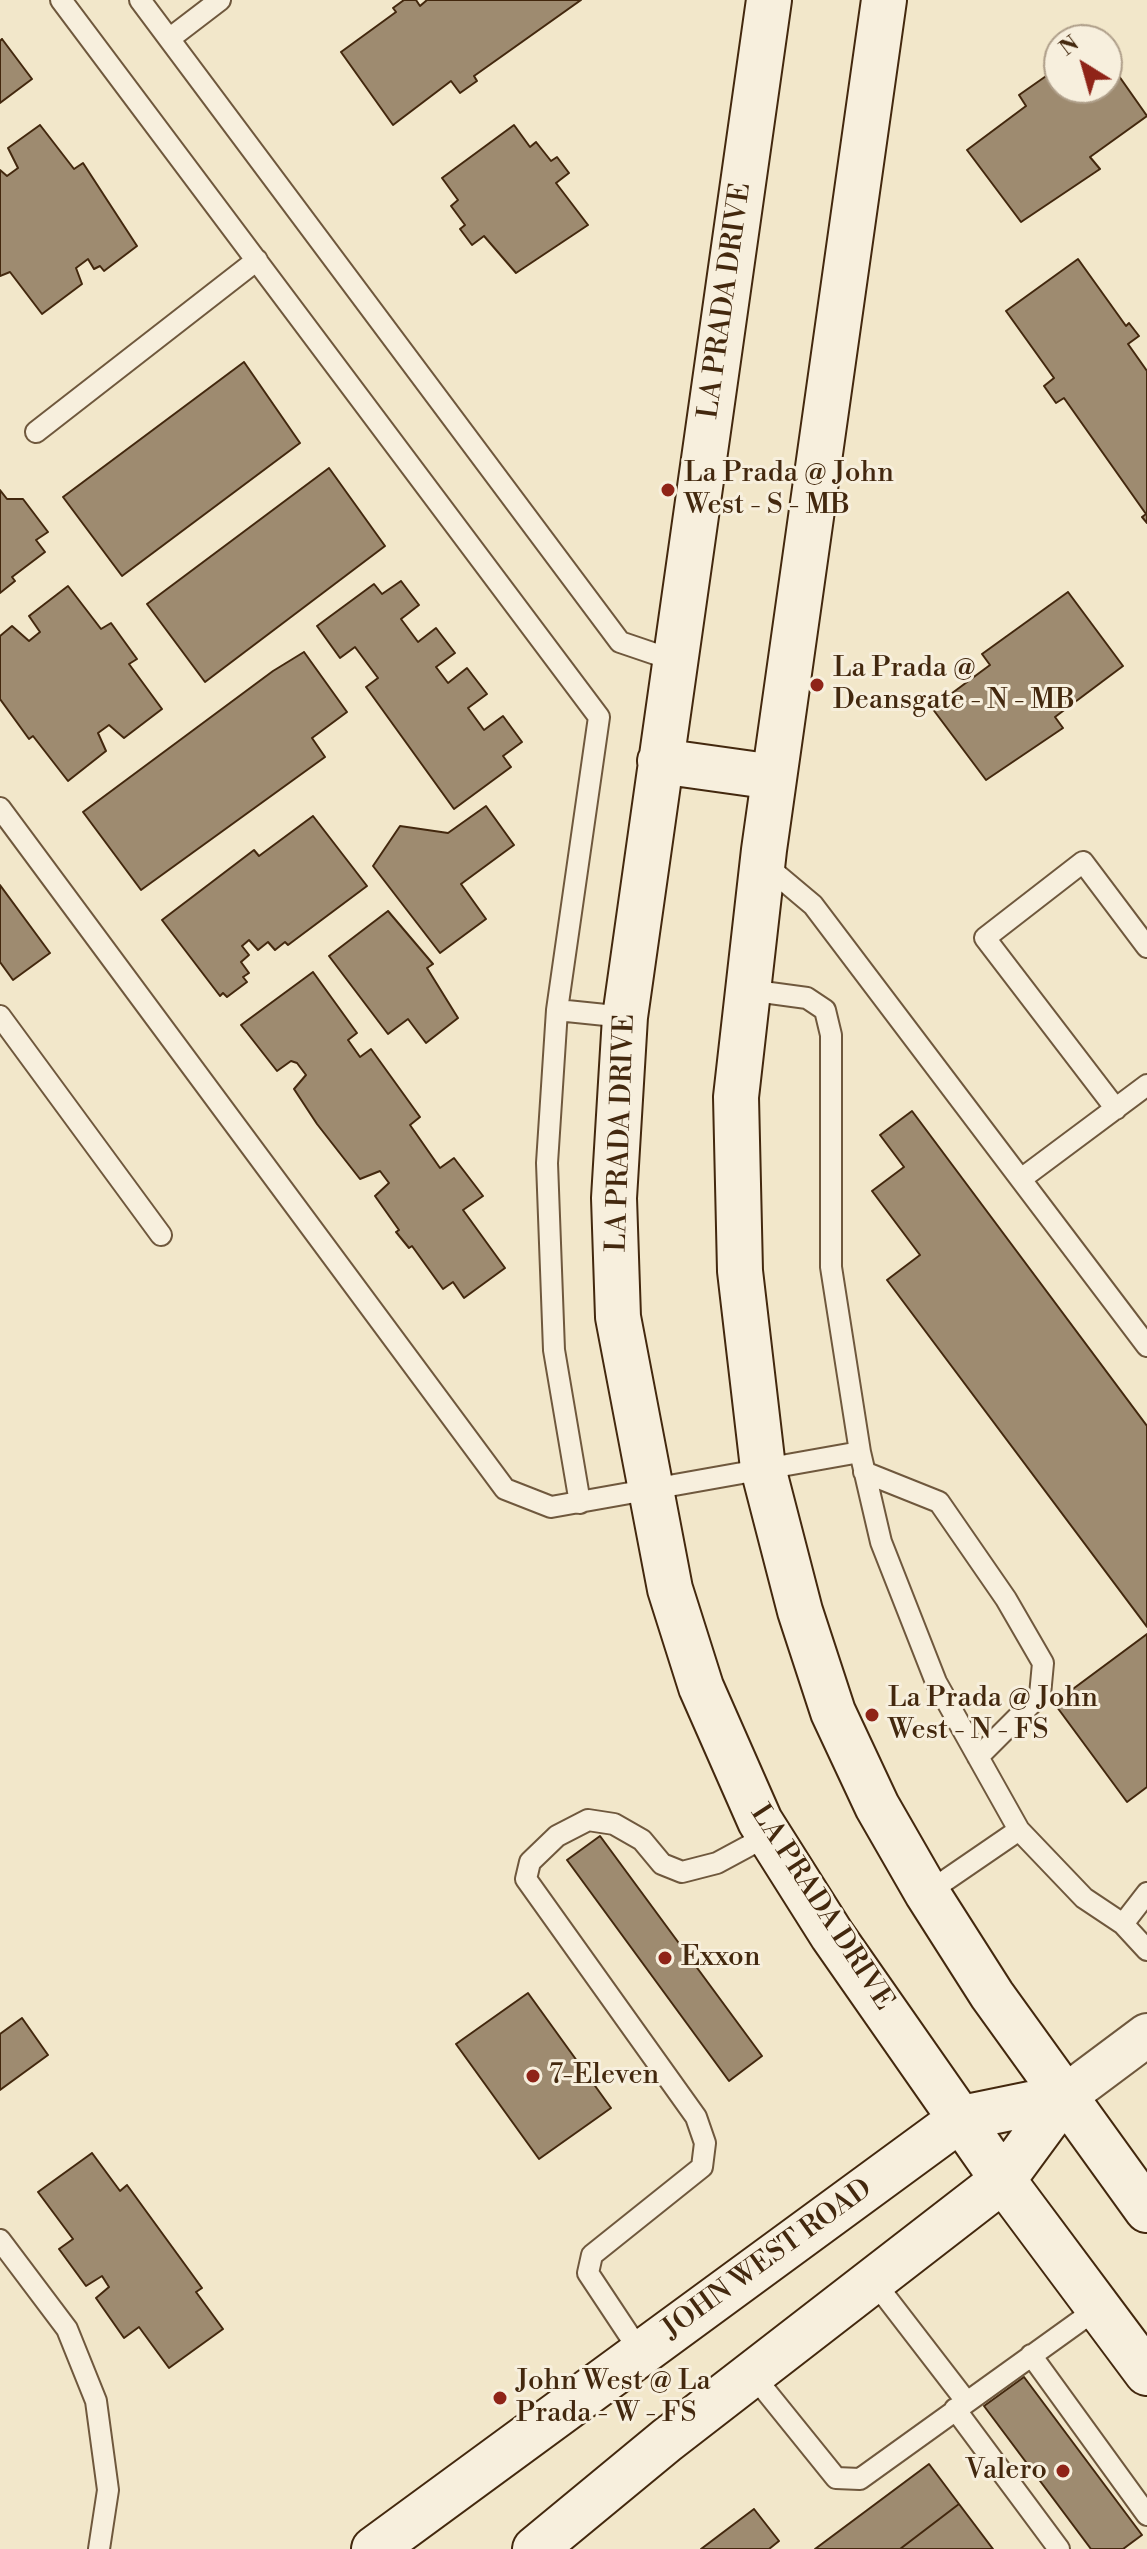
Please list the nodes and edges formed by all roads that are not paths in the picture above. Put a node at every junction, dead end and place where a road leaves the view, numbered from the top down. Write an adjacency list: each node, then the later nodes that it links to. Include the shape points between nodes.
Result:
1 (61, 0): 7 (lane)
2 (140, 0): 6 (lane)
3 (220, 0): 6 (lane)
4 (769, 0): 9 (main road, LA PRADA DRIVE)
5 (884, 0): 11 (main road)
6 (169, 39): 9 (lane, via 620,642)
7 (257, 260): 8 (lane); 16 (lane, via 599,717)
8 (36, 432)
9 (673, 660): 10 (main road, LA PRADA DRIVE)
10 (660, 761): 11 (main road); 18 (main road, LA PRADA DRIVE)
11 (774, 777): 13 (main road)
12 (0, 808): 27 (lane, via 505,1489 551,1507)
13 (763, 863): 15 (main road); 21 (lane, via 813,905)
14 (1147, 947): 20 (lane, via 1083,862 985,938)
15 (748, 990): 24 (lane, via 807,998 825,1010 831,1035 831,1267); 25 (main road, via 736,1097 740,1271)
16 (557, 1010): 18 (lane); 27 (lane, via 547,1163 554,1350)
17 (0, 1016): 22 (lane)
18 (625, 1017): 26 (main road, LA PRADA DRIVE, via 614,1198 618,1317)
19 (1147, 1085): 20 (lane)
20 (1116, 1109): 21 (lane)
21 (1021, 1179): 23 (lane)
22 (161, 1235)
23 (1147, 1346)
24 (862, 1462): 25 (lane); 28 (lane, via 881,1542 930,1668); 28 (lane, via 939,1502 1043,1663 1040,1695)
25 (763, 1468): 26 (lane); 31 (main road, via 833,1712 877,1806)
26 (650, 1491): 27 (lane); 30 (main road, LA PRADA DRIVE, via 670,1589 701,1687)
27 (580, 1503)
28 (978, 1757): 29 (lane)
29 (1019, 1830): 31 (lane); 33 (lane, via 1084,1898)
30 (769, 1835): 37 (main road, LA PRADA DRIVE, via 832,1935); 43 (lane, via 717,1863 682,1872 662,1864 642,1840 614,1824 588,1820 557,1836 530,1862 526,1879 696,2117 705,2143 702,2167 592,2255 588,2273)
31 (927, 1893): 36 (main road)
32 (1147, 1893): 33 (lane)
33 (1123, 1924): 34 (lane)
34 (1147, 1950)
35 (1147, 2035): 36 (street, JOHN WEST ROAD)
36 (1064, 2097): 37 (main road, JOHN WEST ROAD); 38 (main road, JOHN WEST ROAD); 39 (main road)
37 (962, 2118): 38 (main road, LA PRADA DRIVE); 43 (main road, JOHN WEST ROAD)
38 (1003, 2180): 41 (main road, JOHN WEST ROAD); 42 (main road, LA PRADA DRIVE)
39 (1147, 2210)
40 (0, 2240): 49 (lane, via 67,2329 96,2401 108,2490)
41 (872, 2279): 46 (main road, JOHN WEST ROAD); 47 (lane)
42 (1098, 2308): 44 (lane); 45 (main road, LA PRADA DRIVE)
43 (641, 2353): 50 (main road, JOHN WEST ROAD)
44 (1031, 2355): 47 (lane); 48 (lane)
45 (1147, 2373)
46 (752, 2374): 47 (lane, via 836,2478 860,2479); 51 (main road, JOHN WEST ROAD)
47 (961, 2405): 52 (lane)
48 (1147, 2515)
49 (99, 2549)
50 (374, 2549)
51 (535, 2549)
52 (1059, 2549)

